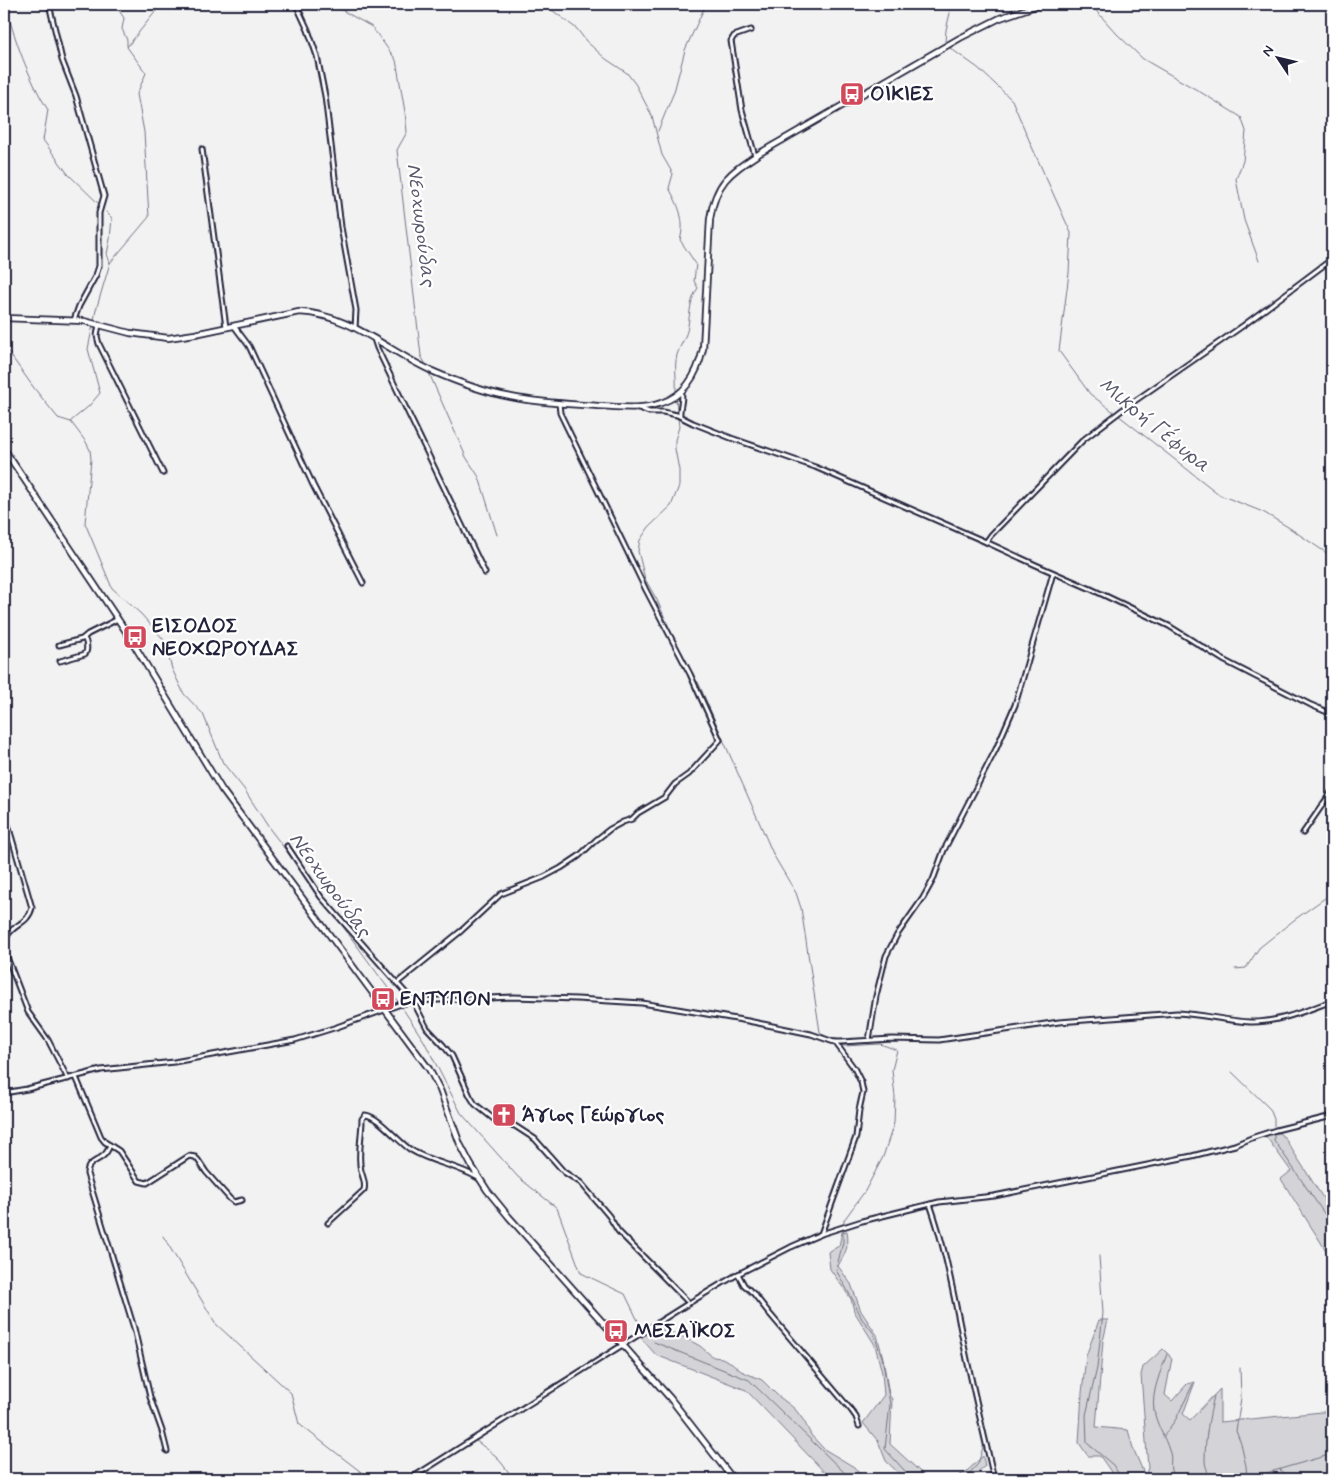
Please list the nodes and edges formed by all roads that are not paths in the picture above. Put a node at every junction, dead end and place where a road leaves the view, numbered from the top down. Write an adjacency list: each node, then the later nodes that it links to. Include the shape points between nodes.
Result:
1 (49, 4): 9 (street, via 62,60 104,196 99,213 99,266)
2 (296, 4): 13 (street, via 317,56 325,96 356,310)
3 (1040, 4): 6 (street, via 960,38)
4 (751, 30): 6 (street, via 734,36 731,42 742,110)
5 (202, 149): 12 (street)
6 (755, 156): 15 (street, via 724,180 712,204 703,349 695,375)
7 (1332, 259): 21 (street, via 1083,440)
8 (4, 318): 9 (street)
9 (74, 320): 10 (street)
10 (99, 324): 12 (street, via 130,333 168,338); 20 (street, via 99,344)
11 (234, 326): 12 (street); 13 (street, via 299,312 325,315); 24 (street, via 249,346)
12 (226, 328)
13 (354, 328): 14 (street)
14 (374, 338): 16 (street, via 418,364 470,385 511,397); 22 (street)
15 (681, 391): 17 (street, via 662,403); 18 (street)
16 (559, 403): 17 (street); 34 (street, via 560,413 720,740 665,797 610,830 561,868 501,894 461,932)
17 (638, 408): 18 (street)
18 (680, 416): 21 (street, via 731,438 823,470)
19 (4, 449): 25 (street)
20 (162, 473)
21 (986, 542): 23 (street)
22 (485, 573)
23 (1054, 573): 29 (street, via 1168,626 1225,661); 38 (street, via 1015,705 996,749 944,850 933,880 886,956)
24 (362, 583)
25 (118, 619): 26 (street); 37 (street, via 222,790)
26 (84, 638): 27 (street); 28 (street, via 85,654)
27 (59, 645)
28 (60, 661)
29 (1332, 714)
30 (1332, 791): 32 (street)
31 (4, 811): 41 (street, via 32,908 28,917 8,935 5,952 28,1012 48,1040)
32 (1303, 833)
33 (287, 846): 34 (street, via 321,897)
34 (397, 983): 35 (street)
35 (413, 1001): 37 (street); 39 (street, via 514,997 642,1003 748,1021); 51 (street, via 427,1028 452,1056 470,1096 480,1109 535,1139 564,1172 581,1183 618,1231)
36 (1332, 1001): 38 (street, via 1273,1020 1252,1022 1177,1013 1059,1022 939,1040)
37 (386, 1010): 40 (street, via 295,1040 174,1062 101,1070); 45 (street, via 429,1069 460,1144)
38 (869, 1040): 39 (street)
39 (834, 1042): 49 (street, via 854,1068 863,1092 856,1137)
40 (76, 1077): 41 (street); 44 (street, via 101,1137)
41 (68, 1079): 42 (street)
42 (4, 1093)
43 (1332, 1116): 47 (street, via 1192,1156 994,1196)
44 (110, 1145): 46 (street, via 119,1151 141,1183 193,1156 230,1199 234,1202); 54 (street, via 103,1157 90,1164 87,1174)
45 (479, 1179): 48 (street, via 462,1169 411,1150 371,1116 365,1115 360,1157 364,1190); 52 (street, via 509,1217)
46 (242, 1200)
47 (930, 1204): 49 (street); 57 (street, via 954,1293)
48 (328, 1223)
49 (821, 1234): 50 (street)
50 (738, 1274): 51 (street); 53 (street, via 851,1410)
51 (689, 1303): 52 (street)
52 (624, 1344): 55 (street); 56 (street)
53 (859, 1426)
54 (167, 1451)
55 (410, 1479)
56 (733, 1479)
57 (994, 1479)

